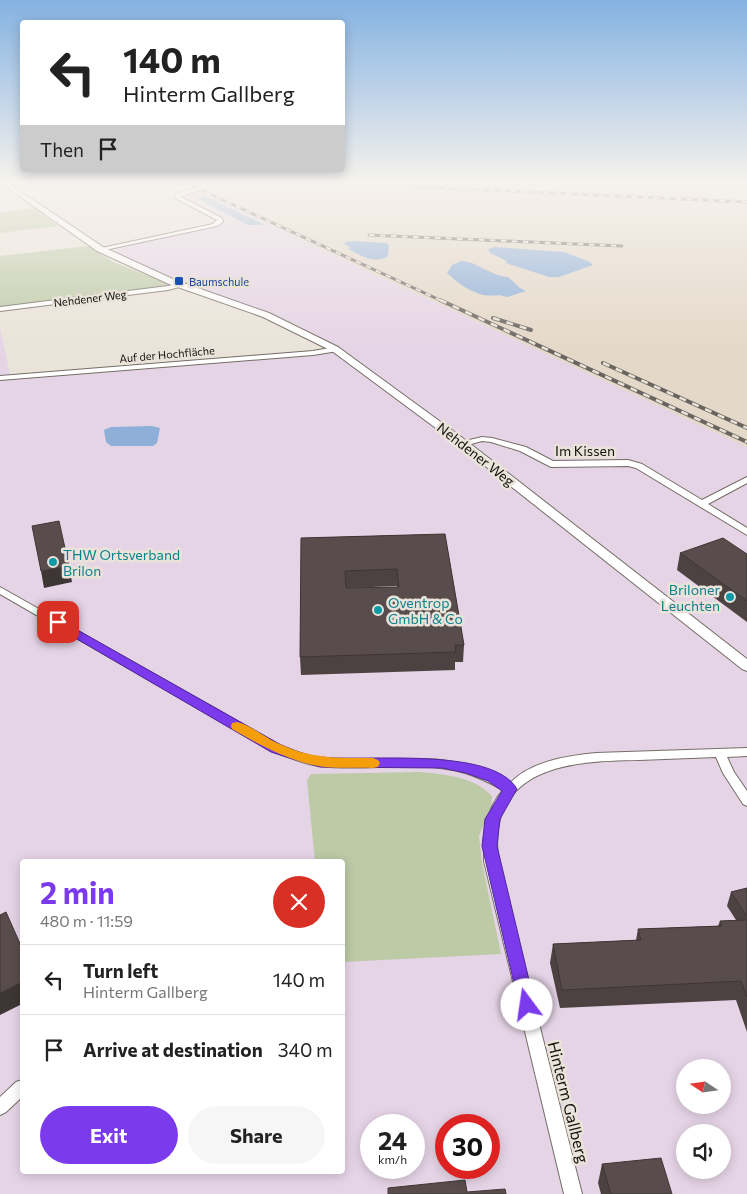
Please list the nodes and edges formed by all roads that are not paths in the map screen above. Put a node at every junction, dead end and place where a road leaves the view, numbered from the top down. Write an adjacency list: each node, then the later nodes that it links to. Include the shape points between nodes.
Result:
1 (86, 239): 3 (street, Nehdener Weg)
2 (146, 239): 3 (street)
3 (100, 248): 4 (street, Nehdener Weg, via 147,272)
4 (180, 284): 5 (street, Nehdener Weg); 6 (street, Nehdener Weg, via 266,315)
5 (0, 309)
6 (335, 349): 7 (street, Auf der Hochfläche); 8 (street, Nehdener Weg)
7 (0, 378)
8 (464, 444): 10 (street, Im Kissen, via 492,440 523,449 551,464 628,463 639,466); 13 (street, Nehdener Weg)
9 (747, 480): 10 (street)
10 (702, 504): 11 (street, Im Kissen)
11 (747, 532)
12 (0, 590): 16 (street, via 276,748 320,762 442,764 468,768 493,777)
13 (747, 666)
14 (747, 752): 15 (street, Hinterm Gallberg)
15 (720, 754): 16 (street, Hinterm Gallberg, via 574,760 535,772); 17 (street)
16 (510, 789): 20 (street, Hinterm Gallberg, via 496,810 490,827 489,846)
17 (747, 801)
18 (20, 1089): 19 (street)
19 (0, 1107)
20 (574, 1194)

